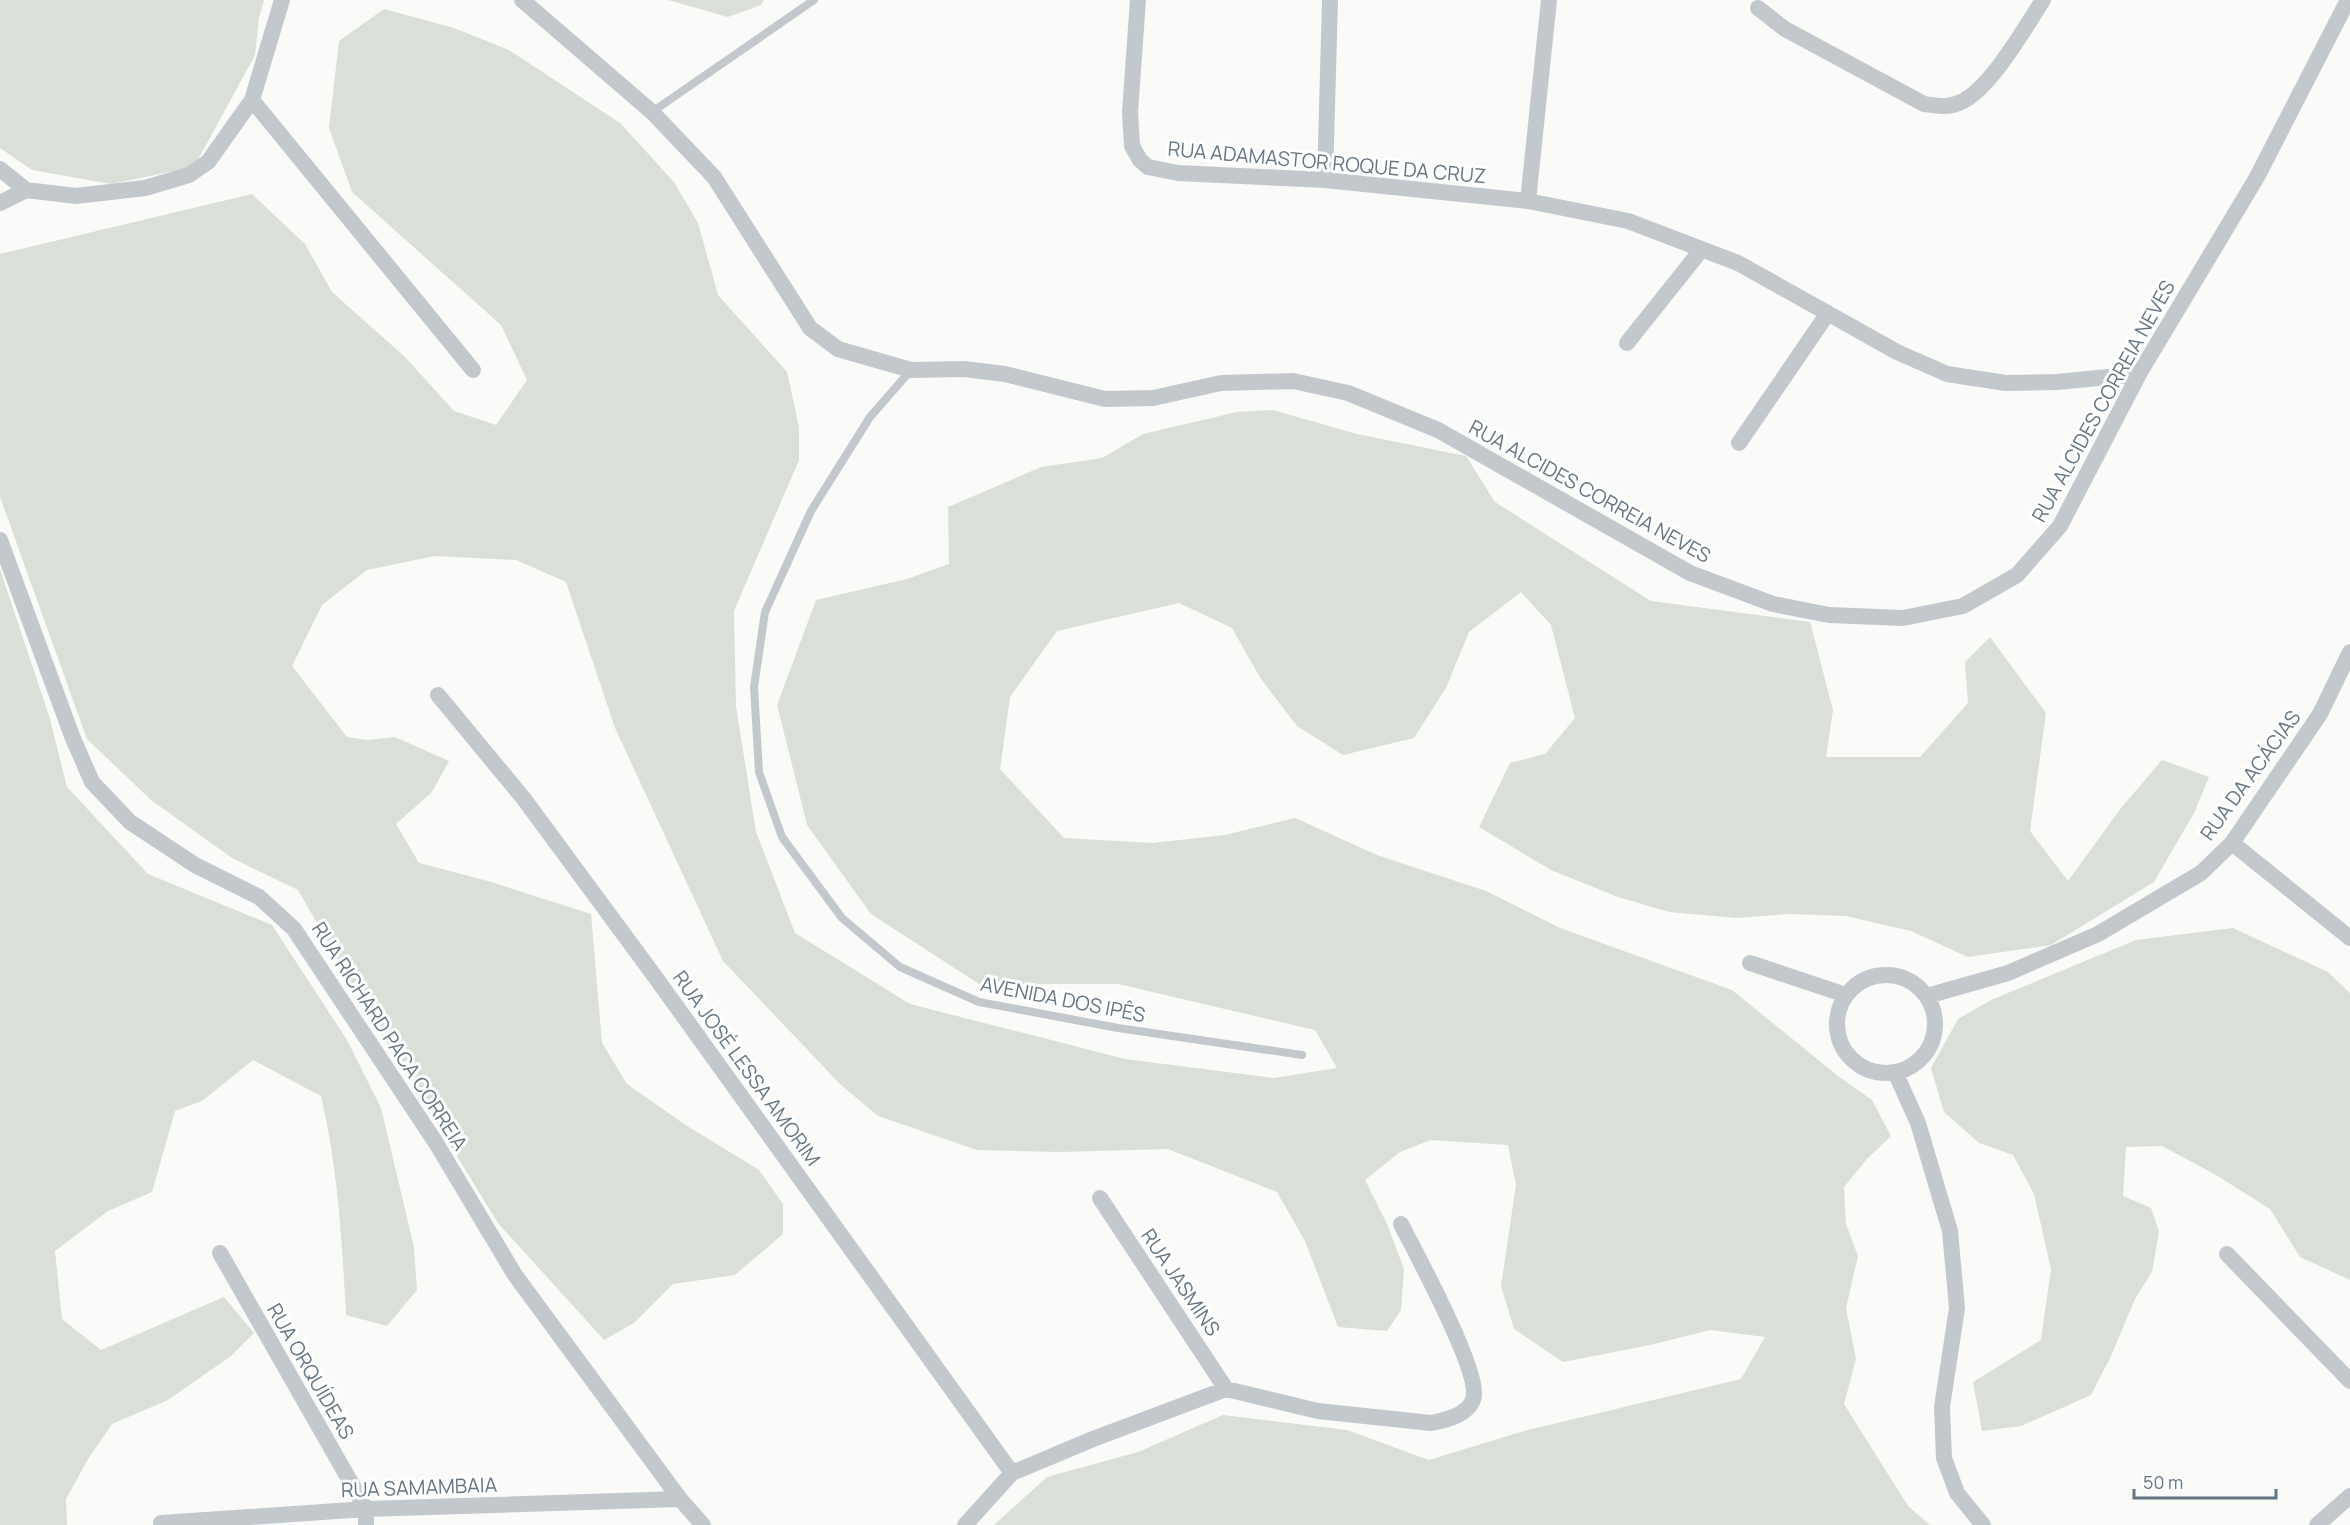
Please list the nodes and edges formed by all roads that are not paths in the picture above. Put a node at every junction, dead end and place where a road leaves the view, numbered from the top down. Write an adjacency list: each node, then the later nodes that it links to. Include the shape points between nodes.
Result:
1 (282, 0): 10 (street)
2 (522, 0): 11 (street, RUA ALCIDES CORREIA NEVES)
3 (814, 0): 11 (lane)
4 (1138, 0): 13 (street, RUA ADAMASTOR ROQUE DA CRUZ, via 1130,112 1132,146 1140,160 1148,167 1178,173)
5 (1330, 0): 13 (street)
6 (1549, 0): 15 (street)
7 (2043, 0): 9 (street, via 1980,89 1962,102 1945,107 1924,104 1785,29)
8 (2348, 0): 22 (street, RUA ALCIDES CORREIA NEVES, via 2257,177)
9 (1758, 8)
10 (252, 100): 14 (street, via 208,162 189,175 145,188 76,196); 20 (street)
11 (652, 112): 21 (street, RUA ALCIDES CORREIA NEVES, via 714,177 810,328 838,349)
12 (0, 170): 14 (street)
13 (1325, 180): 15 (street, RUA ADAMASTOR ROQUE DA CRUZ)
14 (26, 190): 16 (street)
15 (1528, 201): 17 (street, RUA ADAMASTOR ROQUE DA CRUZ, via 1628,221)
16 (0, 203)
17 (1702, 249): 18 (street, RUA ADAMASTOR ROQUE DA CRUZ, via 1738,263); 19 (street)
18 (1828, 314): 22 (street, RUA ADAMASTOR ROQUE DA CRUZ, via 1947,374 2006,383); 23 (street)
19 (1627, 343)
20 (473, 370)
21 (910, 370): 22 (street, RUA ALCIDES CORREIA NEVES, via 964,369 1005,374 1105,399 1153,398 1221,383 1293,381 1348,393 1438,430 1690,573 1773,604 1829,615 1903,618 1963,606 2018,576 2060,526); 32 (lane, AVENIDA DOS IPÊS, via 870,417 811,511 765,612 754,687 759,772 782,837 842,918 900,967 979,1002 1118,1028)
22 (2139, 374)
23 (1739, 443)
24 (0, 540): 42 (street, RUA RICHARD PACA CORREIA, via 92,782 130,822 195,865 259,897 294,929 436,1143 515,1275)
25 (2350, 652): 27 (street, RUA DA ACÁCIAS, via 2320,714)
26 (438, 696): 40 (street, RUA JOSÉ LESSA AMORIM, via 524,799)
27 (2232, 843): 28 (street); 31 (street, RUA DA ACÁCIAS, via 2202,873 2098,934 2008,972)
28 (2350, 938)
29 (1750, 963): 30 (street)
30 (1846, 995): 31 (street, via 1857,984 1887,974 1916,984); 33 (street, via 1839,1010 1840,1043 1863,1067)
31 (1927, 996): 33 (street, via 1934,1011 1932,1042 1911,1066)
32 (1302, 1055)
33 (1895, 1072): 47 (street, via 1918,1123 1950,1231 1957,1308 1942,1407 1944,1458 1957,1493)
34 (1100, 1198): 39 (street, RUA JASMINS)
35 (1401, 1224): 39 (street, via 1473,1378 1474,1396 1468,1409 1431,1423 1318,1411)
36 (220, 1253): 43 (street, RUA ORQUÍDEAS)
37 (2227, 1254): 38 (street)
38 (2350, 1381)
39 (1226, 1389): 40 (street)
40 (1012, 1473): 46 (street)
41 (2350, 1496): 48 (street)
42 (680, 1499): 43 (street, RUA SAMAMBAIA); 45 (street, RUA RICHARD PACA CORREIA)
43 (366, 1517): 44 (street, RUA SAMAMBAIA)
44 (161, 1523)
45 (703, 1525)
46 (965, 1525)
47 (1983, 1525)
48 (2317, 1525)

